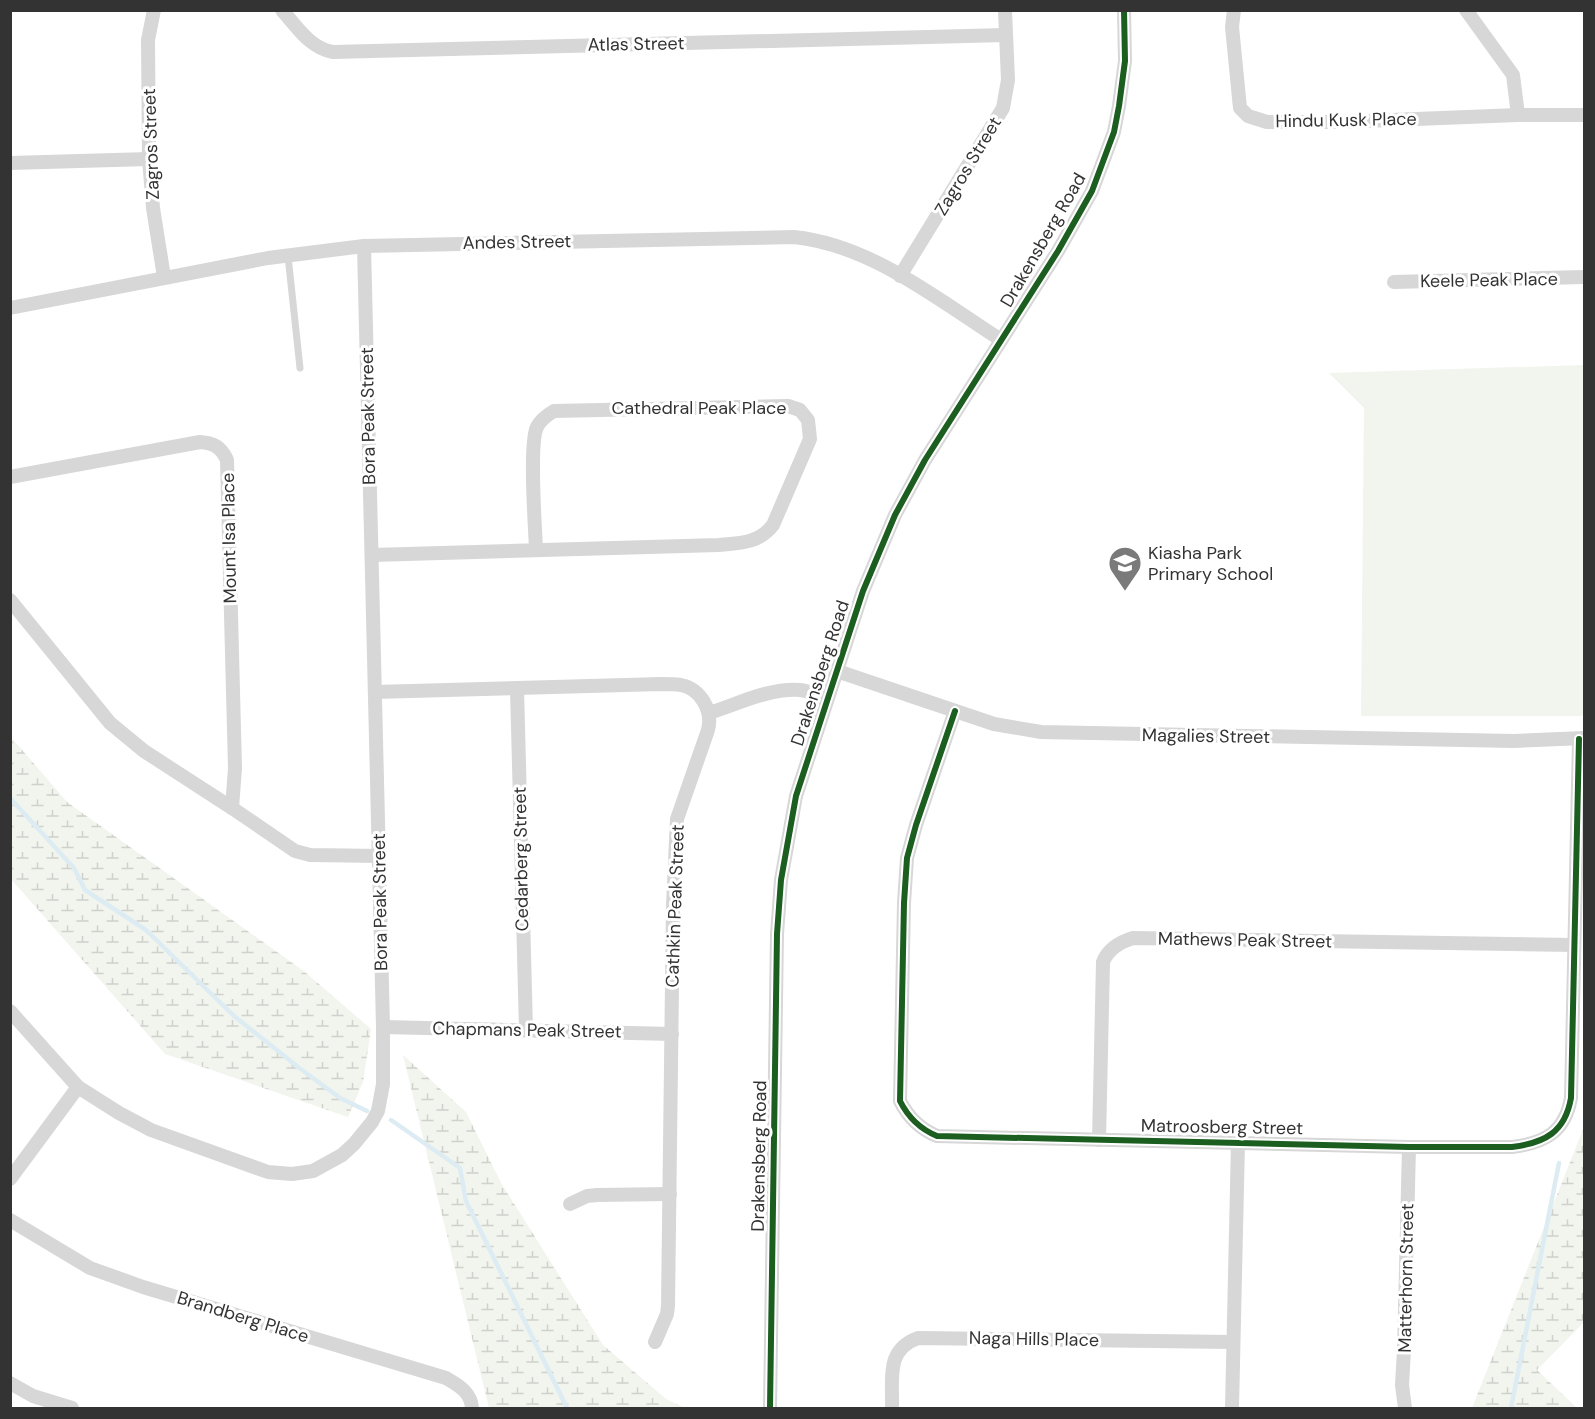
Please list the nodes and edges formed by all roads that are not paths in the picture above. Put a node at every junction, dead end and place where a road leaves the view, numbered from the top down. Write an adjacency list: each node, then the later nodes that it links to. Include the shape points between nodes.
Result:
1 (154, 10): 10 (street, Zagros Street, via 148,40)
2 (282, 10): 7 (street, Atlas Street, via 314,46 333,52)
3 (1005, 10): 7 (street, Zagros Street)
4 (1124, 10): 19 (street, Drakensberg Road, via 1125,61 1119,106 1103,164 1058,251)
5 (1233, 10): 8 (street, Hindu Kusk Place, via 1237,95 1240,108 1248,116 1267,122 1340,122)
6 (1467, 10): 8 (street, via 1513,75)
7 (1006, 35): 14 (street, Zagros Street, via 1008,80 1004,108)
8 (1518, 115): 9 (street, Hindu Kusk Place)
9 (1584, 115)
10 (149, 159): 11 (street); 15 (street, Zagros Street)
11 (10, 163)
12 (364, 246): 13 (street, Andes Street); 14 (street, Andes Street, via 794,237 844,247); 23 (street, Bora Peak Street)
13 (288, 256): 15 (street, Andes Street); 20 (lane)
14 (900, 276): 19 (street, Andes Street)
15 (164, 277): 18 (street, Andes Street)
16 (1584, 277): 17 (street, Keele Peak Place)
17 (1394, 282)
18 (10, 308)
19 (1001, 340): 25 (street, Drakensberg Road, via 895,515 863,591)
20 (300, 368)
21 (10, 477): 32 (street, Mount Isa Place, via 200,442 215,445 224,453 229,505 235,768)
22 (536, 549): 22 (street, Cathedral Peak Place, via 751,542 773,525 810,439 808,420 800,410 788,406 554,411 536,431); 23 (street, Cathedral Peak Place)
23 (372, 555): 27 (street, Bora Peak Street)
24 (10, 600): 32 (street, via 110,723 144,751)
25 (837, 671): 28 (street, Drakensberg Road); 29 (street, Magalies Street)
26 (517, 689): 27 (street); 30 (street, via 681,685 692,690); 37 (street, Cedarberg Street)
27 (375, 692): 33 (street, Bora Peak Street)
28 (828, 697): 30 (street, via 801,690 778,692); 52 (street, Drakensberg Road, via 796,796 781,880)
29 (955, 711): 31 (street, Magalies Street, via 994,724 1041,732); 40 (street, Matroosberg Street, via 907,858 900,1101 920,1127 937,1136)
30 (709, 713): 38 (street, Cathkin Peak Street, via 708,730 677,819)
31 (1582, 739): 34 (street, Matroosberg Street)
32 (232, 808): 33 (street, via 295,851 310,855)
33 (380, 856): 36 (street, Bora Peak Street)
34 (1574, 945): 40 (street, Mathews Peak Street, via 1133,938 1123,941 1103,962); 42 (street, Matroosberg Street, via 1571,1098 1565,1119 1556,1131 1543,1140 1512,1147)
35 (10, 1011): 39 (street, Bora Peak Street)
36 (383, 1027): 37 (street, Chapmans Peak Street); 39 (street, Bora Peak Street, via 383,1084 375,1117 342,1155 313,1172 268,1172 151,1130)
37 (526, 1029): 38 (street, Chapmans Peak Street)
38 (672, 1034): 44 (street, Cathkin Peak Street)
39 (78, 1087): 43 (street)
40 (1099, 1140): 41 (street, Matroosberg Street)
41 (1238, 1142): 42 (street, Matroosberg Street); 48 (street)
42 (1409, 1147): 55 (street, Matterhorn Street, via 1402,1384)
43 (10, 1179)
44 (670, 1194): 45 (street, via 587,1196); 47 (street, Cathkin Peak Street, via 668,1306)
45 (570, 1204)
46 (10, 1220): 51 (street, Brandberg Place, via 90,1268 446,1378 462,1387)
47 (656, 1342)
48 (1232, 1342): 53 (street, Naga Hills Place, via 918,1338 903,1345 896,1354); 54 (street)
49 (10, 1383): 50 (street, via 33,1396)
50 (72, 1408)
51 (472, 1408)
52 (770, 1408)
53 (892, 1408)
54 (1232, 1408)
55 (1405, 1408)

